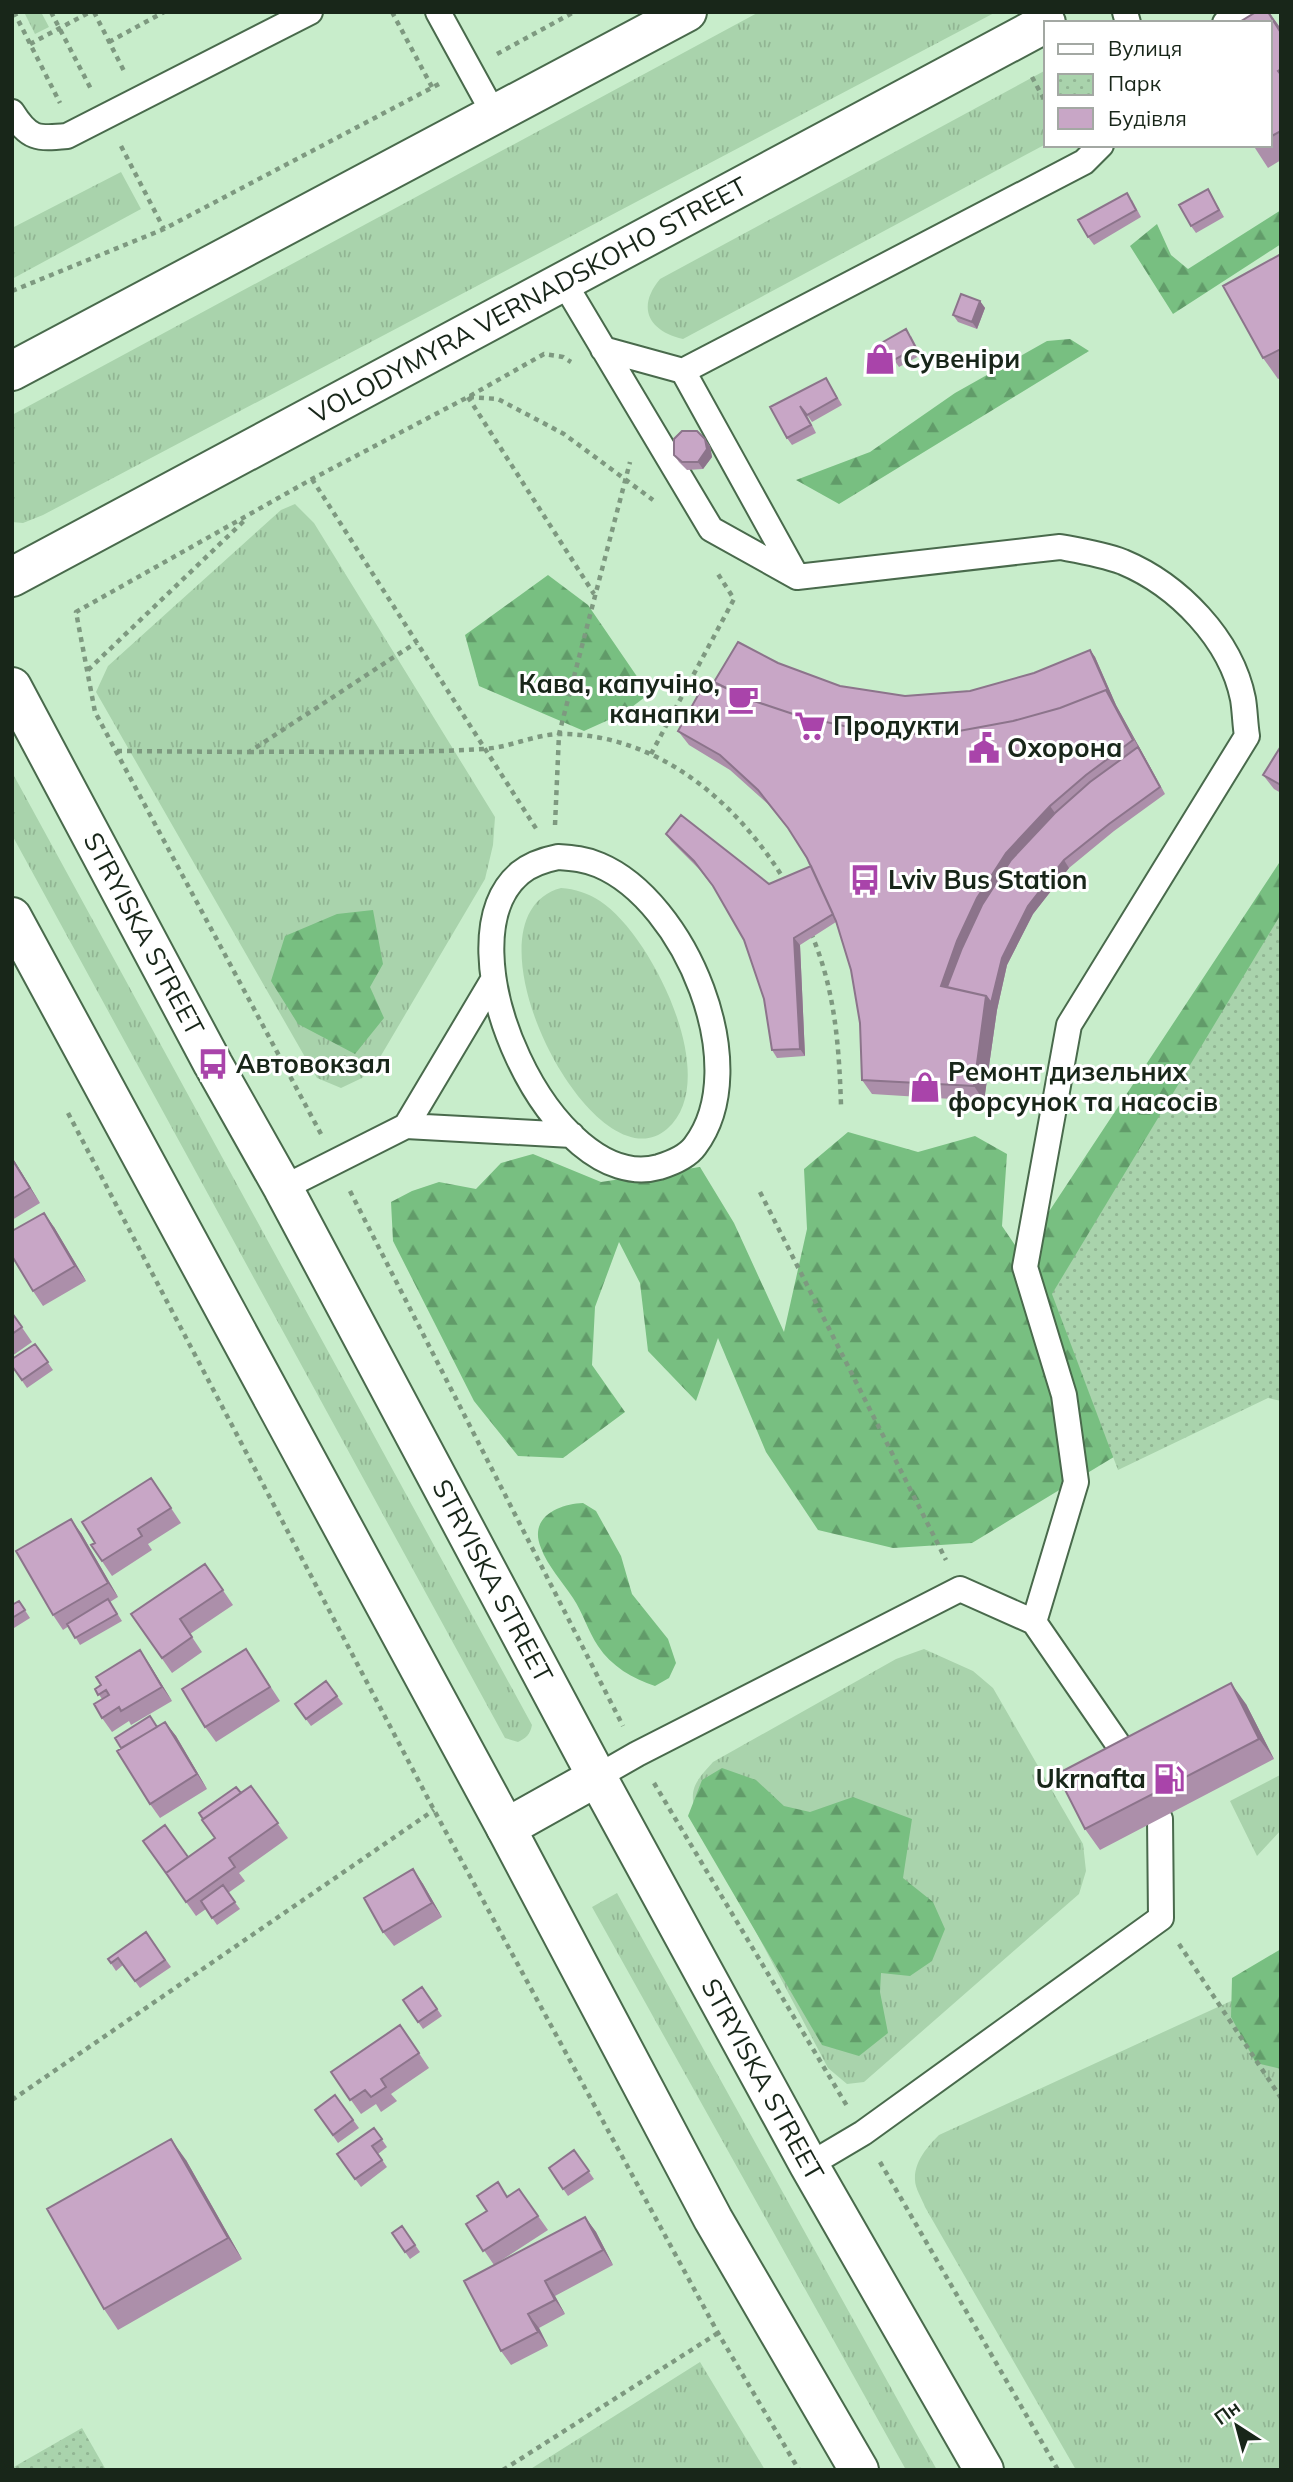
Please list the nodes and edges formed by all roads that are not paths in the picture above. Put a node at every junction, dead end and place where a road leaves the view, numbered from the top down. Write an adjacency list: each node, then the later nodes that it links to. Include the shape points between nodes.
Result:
1 (310, 12): 9 (lane, via 67,136 42,139 24,131)
2 (438, 12): 10 (lane)
3 (687, 12): 10 (main road)
4 (1067, 12): 6 (main road, VOLODYMYRA VERNADSKOHO STREET)
5 (1251, 12): 7 (lane)
6 (1051, 21)
7 (1229, 21)
8 (1044, 25): 12 (main road, VOLODYMYRA VERNADSKOHO STREET)
9 (12, 112)
10 (494, 114): 14 (main road)
11 (1099, 147): 15 (lane, via 1084,162)
12 (562, 281): 13 (lane); 16 (main road, VOLODYMYRA VERNADSKOHO STREET)
13 (603, 349): 15 (lane); 17 (lane, via 711,529)
14 (12, 371)
15 (683, 371): 17 (lane)
16 (12, 577)
17 (797, 577): 24 (lane, via 1060,547 1100,554 1142,571 1191,609 1223,650 1242,697 1247,736 1069,1025 1025,1267 1064,1395 1076,1482)
18 (15, 699): 23 (main road, STRYISKA STREET)
19 (12, 917): 28 (main road)
20 (493, 980): 21 (lane); 22 (lane, via 505,1029 527,1076); 22 (lane, via 492,934 505,892 518,874 536,862 558,857 580,858 620,876 654,907 688,961 704,996 716,1045 717,1092 705,1134 691,1151 651,1169 629,1168 609,1160)
21 (406, 1126): 22 (lane); 23 (lane)
22 (572, 1135)
23 (283, 1188): 26 (main road, STRYISKA STREET)
24 (1034, 1622): 25 (lane); 26 (lane, via 960,1589)
25 (1131, 1763)
26 (597, 1777): 28 (main road); 29 (main road, STRYISKA STREET)
27 (1160, 1819): 29 (lane, via 1161,1918 863,2133)
28 (506, 1828): 30 (main road, via 713,2219)
29 (809, 2165): 31 (main road, STRYISKA STREET)
30 (859, 2470)
31 (984, 2470)

